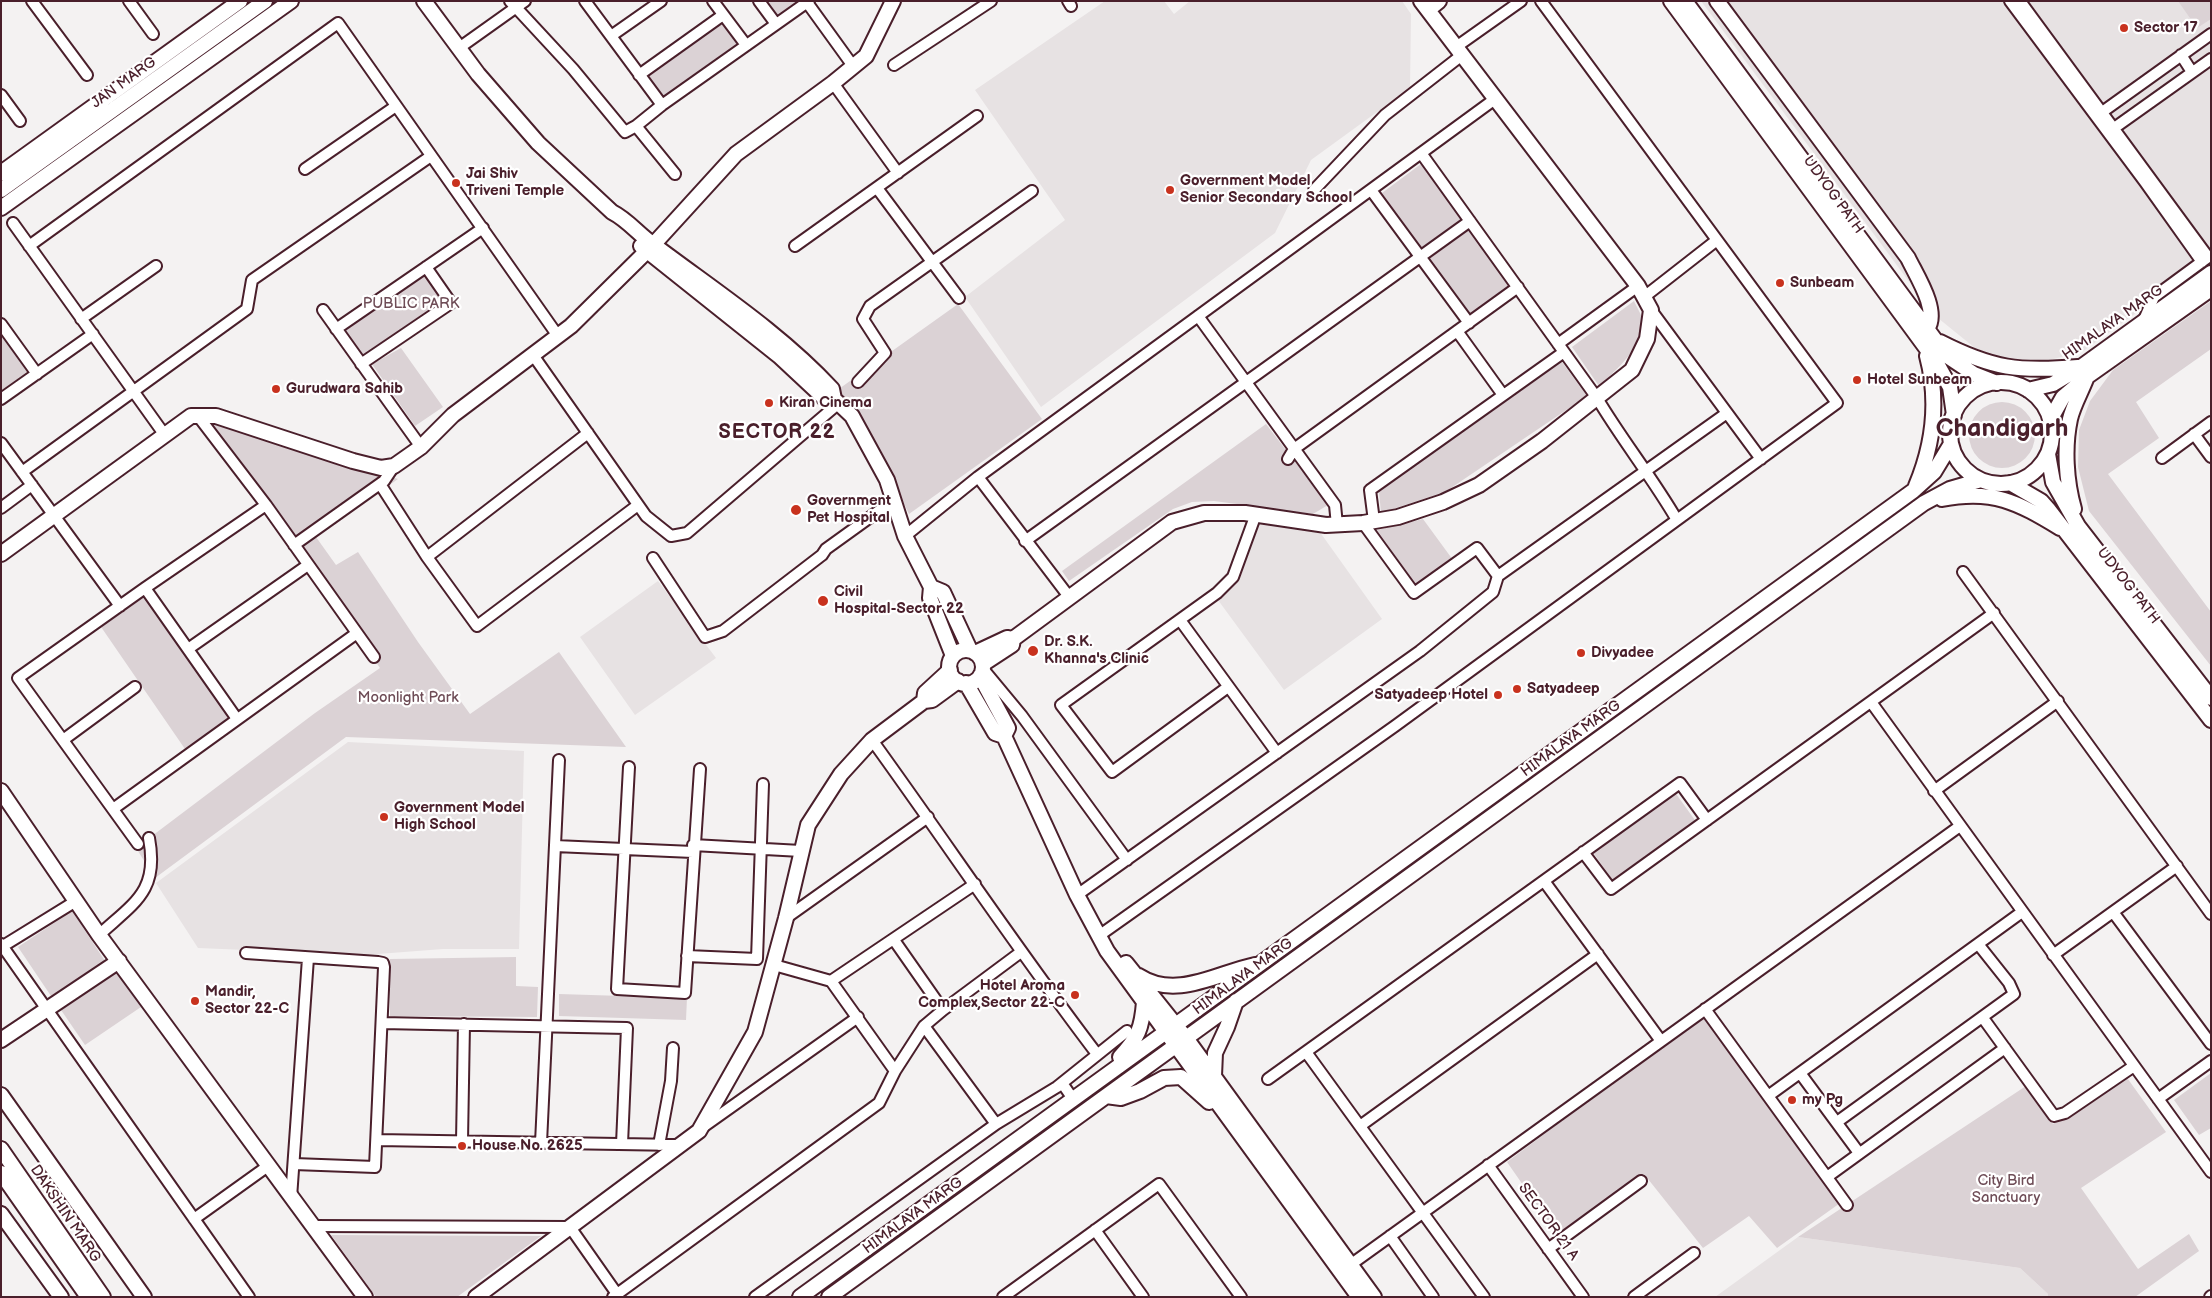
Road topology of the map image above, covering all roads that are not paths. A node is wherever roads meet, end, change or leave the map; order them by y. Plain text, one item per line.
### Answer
1 (32, 1) edge
2 (129, 1) edge
3 (265, 1) edge
4 (291, 1) edge
5 (424, 1) edge
6 (524, 1) edge
7 (585, 1) edge
8 (661, 1) edge
9 (713, 1) edge
10 (759, 1) edge
11 (893, 1) edge
12 (991, 1) edge
13 (1440, 1) edge
14 (1521, 1) edge
15 (1542, 1) edge
16 (1670, 1) edge
17 (1685, 1) edge
18 (1717, 1) edge
19 (2010, 1) edge
20 (2020, 1) edge
21 (807, 2) edge
22 (244, 5) edge
23 (512, 5) edge
24 (1424, 6) edge
25 (723, 15) junction
26 (776, 24) junction
27 (153, 34) dead end
28 (2211, 34) edge
29 (611, 36) junction
30 (746, 45) junction
31 (459, 48) junction
32 (1459, 51) junction
33 (2181, 55) junction
34 (2211, 59) edge
35 (894, 65) dead end
36 (853, 66) junction
37 (2192, 72) junction
38 (87, 75) dead end
39 (639, 75) junction
40 (832, 83) junction
41 (1, 95) edge
42 (1495, 99) junction
43 (662, 105) junction
44 (396, 106) junction
45 (2099, 114) junction
46 (977, 116) dead end
47 (20, 121) dead end
48 (636, 126) junction
49 (2111, 131) junction
50 (1421, 153) junction
51 (431, 156) junction
52 (305, 169) dead end
53 (1, 173) edge
54 (898, 173) junction
55 (675, 174) dead end
56 (877, 188) junction
57 (1, 190) edge
58 (1314, 190) dead end
59 (1371, 190) junction
60 (1032, 191) dead end
61 (1, 208) edge
62 (1470, 221) junction
63 (13, 224) dead end
64 (483, 228) junction
65 (1717, 240) junction
66 (29, 246) junction
67 (795, 246) dead end
68 (650, 248) junction
69 (1420, 257) junction
70 (2207, 258) edge
71 (932, 262) junction
72 (156, 266) dead end
73 (426, 267) junction
74 (2211, 273) edge
75 (1518, 287) junction
76 (2211, 289) edge
77 (1641, 292) junction
78 (959, 298) dead end
79 (323, 310) dead end
80 (1651, 310) junction
81 (1198, 316) junction
82 (81, 318) junction
83 (2143, 322) junction
84 (1468, 323) junction
85 (1, 324) edge
86 (336, 329) junction
87 (1457, 331) junction
88 (93, 334) junction
89 (558, 336) junction
90 (1929, 338) junction
91 (1561, 348) junction
92 (533, 355) junction
93 (361, 364) junction
94 (2084, 371) junction
95 (37, 374) junction
96 (858, 382) dead end
97 (1246, 383) junction
98 (1997, 383) junction
99 (2028, 390) junction
100 (133, 391) junction
101 (1503, 395) junction
102 (1597, 398) junction
103 (1, 400) edge
104 (836, 401) junction
105 (1727, 413) junction
106 (1954, 415) junction
107 (198, 416) junction
108 (2050, 420) junction
109 (2211, 422) edge
110 (588, 433) junction
111 (164, 434) junction
112 (2194, 434) junction
113 (1, 443) edge
114 (1952, 444) junction
115 (421, 447) junction
116 (1294, 449) junction
117 (2048, 454) junction
118 (2211, 457) edge
119 (1761, 458) junction
120 (2162, 458) dead end
121 (1288, 459) dead end
122 (394, 466) junction
123 (1647, 470) junction
124 (22, 472) junction
125 (978, 477) junction
126 (1981, 480) junction
127 (2010, 483) junction
128 (380, 484) junction
129 (32, 485) junction
130 (1913, 491) junction
131 (894, 500) junction
132 (1924, 503) junction
133 (266, 505) junction
134 (638, 505) junction
135 (1, 508) edge
136 (1256, 514) junction
137 (54, 516) junction
138 (1677, 520) junction
139 (1368, 522) junction
140 (1337, 525) junction
141 (2073, 530) junction
142 (905, 536) junction
143 (1025, 540) junction
144 (294, 545) junction
145 (1, 554) edge
146 (427, 557) junction
147 (654, 558) dead end
148 (308, 565) junction
149 (1963, 572) dead end
150 (1498, 576) junction
151 (931, 587) junction
152 (145, 588) junction
153 (1070, 598) junction
154 (120, 606) junction
155 (1994, 613) junction
156 (1180, 620) junction
157 (357, 633) junction
158 (188, 649) junction
159 (953, 656) junction
160 (374, 658) dead end
161 (978, 662) junction
162 (958, 678) junction
163 (136, 687) dead end
164 (1228, 687) junction
165 (2211, 698) edge
166 (2058, 701) junction
167 (1870, 702) junction
168 (238, 719) junction
169 (2211, 720) edge
170 (1004, 736) junction
171 (63, 740) junction
172 (872, 740) junction
173 (1277, 753) junction
174 (559, 760) dead end
175 (629, 767) dead end
176 (700, 769) dead end
177 (762, 784) dead end
178 (1, 791) edge
179 (1934, 791) junction
180 (113, 809) junction
181 (928, 817) junction
182 (1707, 820) junction
183 (1960, 826) junction
184 (149, 838) dead end
185 (138, 844) dead end
186 (555, 846) junction
187 (625, 849) junction
188 (693, 849) junction
189 (760, 849) junction
190 (802, 851) junction
191 (1584, 852) junction
192 (1127, 860) junction
193 (2177, 866) junction
194 (1544, 881) junction
195 (975, 884) junction
196 (1077, 895) junction
197 (76, 901) junction
198 (2022, 912) junction
199 (2113, 912) junction
200 (2211, 914) edge
201 (786, 918) junction
202 (99, 934) junction
203 (1100, 935) junction
204 (894, 940) junction
205 (1978, 944) junction
206 (2, 945) edge
207 (1021, 952) junction
208 (246, 953) dead end
209 (1598, 954) junction
210 (2053, 955) junction
211 (687, 956) junction
212 (308, 958) junction
213 (119, 961) junction
214 (1262, 963) junction
215 (774, 965) junction
216 (1132, 971) junction
217 (831, 982) junction
218 (1236, 1001) junction
219 (1144, 1002) junction
220 (47, 1009) junction
221 (1705, 1009) junction
222 (943, 1010) junction
223 (858, 1017) junction
224 (1983, 1018) junction
225 (382, 1023) junction
226 (464, 1024) junction
227 (546, 1026) junction
228 (924, 1026) junction
229 (1170, 1028) junction
230 (1127, 1031) dead end
231 (1, 1040) edge
232 (1661, 1041) junction
233 (1181, 1042) junction
234 (2211, 1044) edge
235 (673, 1048) dead end
236 (2006, 1048) junction
237 (1306, 1052) junction
238 (1098, 1054) junction
239 (2211, 1061) edge
240 (2134, 1066) junction
241 (895, 1071) junction
242 (1800, 1073) junction
243 (1106, 1075) junction
244 (1214, 1076) junction
245 (1268, 1079) dead end
246 (1062, 1083) junction
247 (1, 1095) edge
248 (1106, 1096) junction
249 (1768, 1096) junction
250 (1073, 1099) junction
251 (2158, 1099) junction
252 (1221, 1108) junction
253 (1837, 1122) junction
254 (996, 1124) junction
255 (1360, 1126) junction
256 (699, 1131) junction
257 (377, 1140) junction
258 (462, 1141) junction
259 (541, 1143) junction
260 (622, 1144) junction
261 (660, 1145) junction
262 (678, 1146) junction
263 (1, 1149) edge
264 (1859, 1153) junction
265 (294, 1164) junction
266 (1488, 1165) junction
267 (268, 1166) junction
268 (2211, 1172) edge
269 (1, 1173) edge
270 (1827, 1177) junction
271 (1641, 1181) dead end
272 (292, 1198) junction
273 (1847, 1205) dead end
274 (1423, 1213) junction
275 (1, 1214) edge
276 (194, 1218) junction
277 (313, 1226) junction
278 (570, 1227) junction
279 (1095, 1230) junction
280 (1390, 1236) junction
281 (1548, 1248) junction
282 (1694, 1253) dead end
283 (1346, 1268) junction
284 (615, 1295) edge
285 (61, 1297) edge
286 (88, 1297) edge
287 (103, 1297) edge
288 (144, 1297) edge
289 (249, 1297) edge
290 (365, 1297) edge
291 (476, 1297) edge
292 (755, 1297) edge
293 (800, 1297) edge
294 (829, 1297) edge
295 (1003, 1297) edge
296 (1143, 1297) edge
297 (1241, 1297) edge
298 (1359, 1297) edge
299 (1374, 1297) edge
300 (1433, 1297) edge
301 (1484, 1297) edge
302 (1583, 1297) edge
303 (1634, 1297) edge

1 - 38 street
2 - 27 street
3 - 22 street, JAN MARG
4 - 61 street
5 - 31 street
6 - 23 street
7 - 29 street
8 - 29 street
9 - 25 street
10 - 26 street
11 - 36 street
12 - 35 street
13 - 24 street
14 - 32 street
15 - 65 street
16 - 90 street, UDYOG PATH
17 - 90 street, UDYOG PATH
18 - 90 street
19 - 45 street
20 - 45 street
21 - 26 street
21 - 36 street
22 - 53 street, JAN MARG
22 - 57 street, JAN MARG
23 - 31 street
23 - 48 street
24 - 32 street
25 - 30 street
25 - 39 street
26 - 30 street
28 - 33 street
29 - 39 street
30 - 43 street
31 - 68 street
32 - 42 street
32 - 58 street
33 - 37 street
33 - 45 street
34 - 37 street
36 - 40 street
37 - 49 street
39 - 43 street
40 - 54 street
40 - 68 street
41 - 47 street
42 - 50 street
42 - 77 street
43 - 48 street
44 - 51 street
44 - 52 street
44 - 66 street
45 - 49 street
46 - 54 street
48 - 55 street
49 - 70 street
50 - 59 street
50 - 62 street
51 - 64 street
51 - 100 street
54 - 56 street
56 - 67 street
56 - 71 street
59 - 69 street
59 - 81 street
60 - 71 street
62 - 69 street
62 - 75 street
63 - 66 street
64 - 73 street
64 - 89 street
65 - 77 street
65 - 119 street
66 - 82 street
68 - 89 street
68 - 104 street
69 - 84 street
69 - 97 street
70 - 83 street
71 - 78 street
71 - 96 street
72 - 82 street
73 - 86 street
73 - 93 street
74 - 83 street, HIMALAYA MARG
75 - 84 street
75 - 91 street
76 - 94 street, HIMALAYA MARG
77 - 80 street
77 - 91 street
79 - 86 street
80 - 102 street
80 - 105 street
81 - 97 street
81 - 125 street
82 - 88 street
83 - 94 street, HIMALAYA MARG
84 - 87 street
85 - 95 street
86 - 93 street
87 - 101 street
87 - 116 street
88 - 95 street
88 - 100 street
89 - 92 street
90 - 94 street
90 - 98 street, UDYOG PATH
90 - 106 street, UDYOG PATH
90 - 130 street
91 - 101 street
91 - 102 street
92 - 110 street
92 - 115 street
93 - 115 street
94 - 99 street, HIMALAYA MARG
94 - 108 street, HIMALAYA MARG
94 - 141 street
95 - 103 street
97 - 116 street
97 - 143 street
98 - 99 street
98 - 106 street
99 - 108 street
100 - 111 street
100 - 124 street
101 - 139 street
102 - 123 street
102 - 139 street
104 - 131 street
104 - 134 street
105 - 119 street
105 - 123 street
106 - 114 street
107 - 111 street
107 - 122 street
107 - 133 street
108 - 117 street
109 - 112 street
110 - 134 street
110 - 146 street
111 - 137 street
112 - 118 street
112 - 120 street
113 - 124 street
114 - 126 street
114 - 130 street, HIMALAYA MARG
115 - 122 street
116 - 121 street
116 - 140 street
117 - 127 street
117 - 141 street, UDYOG PATH
119 - 138 street
122 - 128 street
123 - 138 street
123 - 150 street
124 - 129 street
125 - 142 street
125 - 143 street
126 - 127 street
126 - 132 street, HIMALAYA MARG
127 - 141 street, UDYOG PATH
128 - 144 street
128 - 146 street
129 - 135 street
129 - 137 street
130 - 214 street, HIMALAYA MARG
131 - 142 street
131 - 147 street
132 - 141 street
132 - 218 street, HIMALAYA MARG
133 - 144 street
133 - 152 street
134 - 146 street
136 - 140 street
136 - 153 street
136 - 156 street
137 - 145 street
137 - 154 street
138 - 203 street
139 - 140 street
139 - 150 street
141 - 165 street, UDYOG PATH
141 - 169 street, UDYOG PATH
142 - 151 street
143 - 153 street
144 - 148 street
148 - 157 street
148 - 158 street
149 - 155 street
150 - 173 street
151 - 159 street
151 - 161 street
152 - 154 street
152 - 158 street
153 - 161 street
154 - 171 street
155 - 166 street
155 - 167 street
156 - 164 street
156 - 164 street
157 - 160 street
157 - 168 street
158 - 168 street
159 - 161 street
159 - 162 street
161 - 162 street
161 - 170 street
161 - 192 street
162 - 170 street
162 - 172 street
163 - 171 street
164 - 173 street
166 - 179 street
166 - 193 street
167 - 179 street
167 - 182 street
168 - 180 street
170 - 196 street
171 - 180 street
172 - 181 street
172 - 190 street
173 - 192 street
174 - 186 street
175 - 187 street
176 - 188 street
177 - 189 street
178 - 197 street
179 - 183 street
180 - 185 street
181 - 195 street
181 - 201 street
182 - 191 street
182 - 191 street
183 - 198 street
183 - 221 street
184 - 202 street
186 - 187 street
186 - 227 street
187 - 188 street
187 - 211 street
188 - 189 street
188 - 211 street
189 - 190 street
189 - 211 street
190 - 201 street
191 - 194 street
192 - 196 street
193 - 199 street
193 - 200 street
194 - 209 street
194 - 237 street
195 - 204 street
195 - 207 street
196 - 203 street
197 - 202 street
197 - 206 street
198 - 205 street
198 - 210 street
199 - 210 street
199 - 234 street
201 - 215 street
202 - 213 street
203 - 216 street
203 - 219 street
204 - 217 street
204 - 222 street
205 - 224 street
205 - 242 street
206 - 220 street
207 - 222 street
207 - 238 street
208 - 212 street
209 - 232 street
209 - 255 street
210 - 240 street
212 - 225 street
212 - 265 street
213 - 220 street
213 - 267 street
214 - 216 street
214 - 229 street, HIMALAYA MARG
215 - 217 street
215 - 256 street
216 - 229 street
217 - 223 street
218 - 233 street, HIMALAYA MARG
218 - 244 street
219 - 229 street
219 - 243 street
220 - 231 street
220 - 276 street
221 - 232 street
221 - 249 street
222 - 228 street
223 - 241 street
223 - 256 street
224 - 236 street
224 - 253 street
225 - 226 street
225 - 257 street
226 - 227 street
226 - 258 street
227 - 259 street
227 - 260 street
228 - 241 street
228 - 254 street
229 - 233 street
229 - 243 street, HIMALAYA MARG
230 - 238 street
232 - 266 street
233 - 244 street
233 - 248 street, HIMALAYA MARG
233 - 252 street
235 - 261 street
236 - 240 street
236 - 264 street
237 - 245 street
237 - 255 street
238 - 246 street
239 - 251 street
240 - 251 street
241 - 284 street
242 - 249 street
242 - 253 street
243 - 250 street, HIMALAYA MARG
244 - 283 street
246 - 250 street
246 - 254 street
247 - 288 street
248 - 252 street
248 - 294 street, HIMALAYA MARG
249 - 270 street
250 - 293 street, HIMALAYA MARG
251 - 268 street
252 - 283 street
253 - 264 street
254 - 292 street
255 - 274 street
256 - 262 street
257 - 258 street
257 - 265 street
258 - 259 street
259 - 260 street
260 - 261 street
261 - 262 street
262 - 278 street
263 - 287 street, DAKSHIN MARG
264 - 270 street
265 - 272 street
266 - 274 street
266 - 281 street, SECTOR 21 A
267 - 272 street
267 - 276 street
269 - 286 street, DAKSHIN MARG
270 - 273 street
271 - 281 street
272 - 277 street
274 - 280 street
274 - 301 street
275 - 285 street
276 - 289 street
277 - 278 street
277 - 290 street
278 - 284 street
278 - 291 street
279 - 295 street
279 - 296 street
279 - 297 street
280 - 283 street
280 - 300 street
281 - 302 street, SECTOR 21 A
282 - 303 street
283 - 298 street
283 - 299 street

